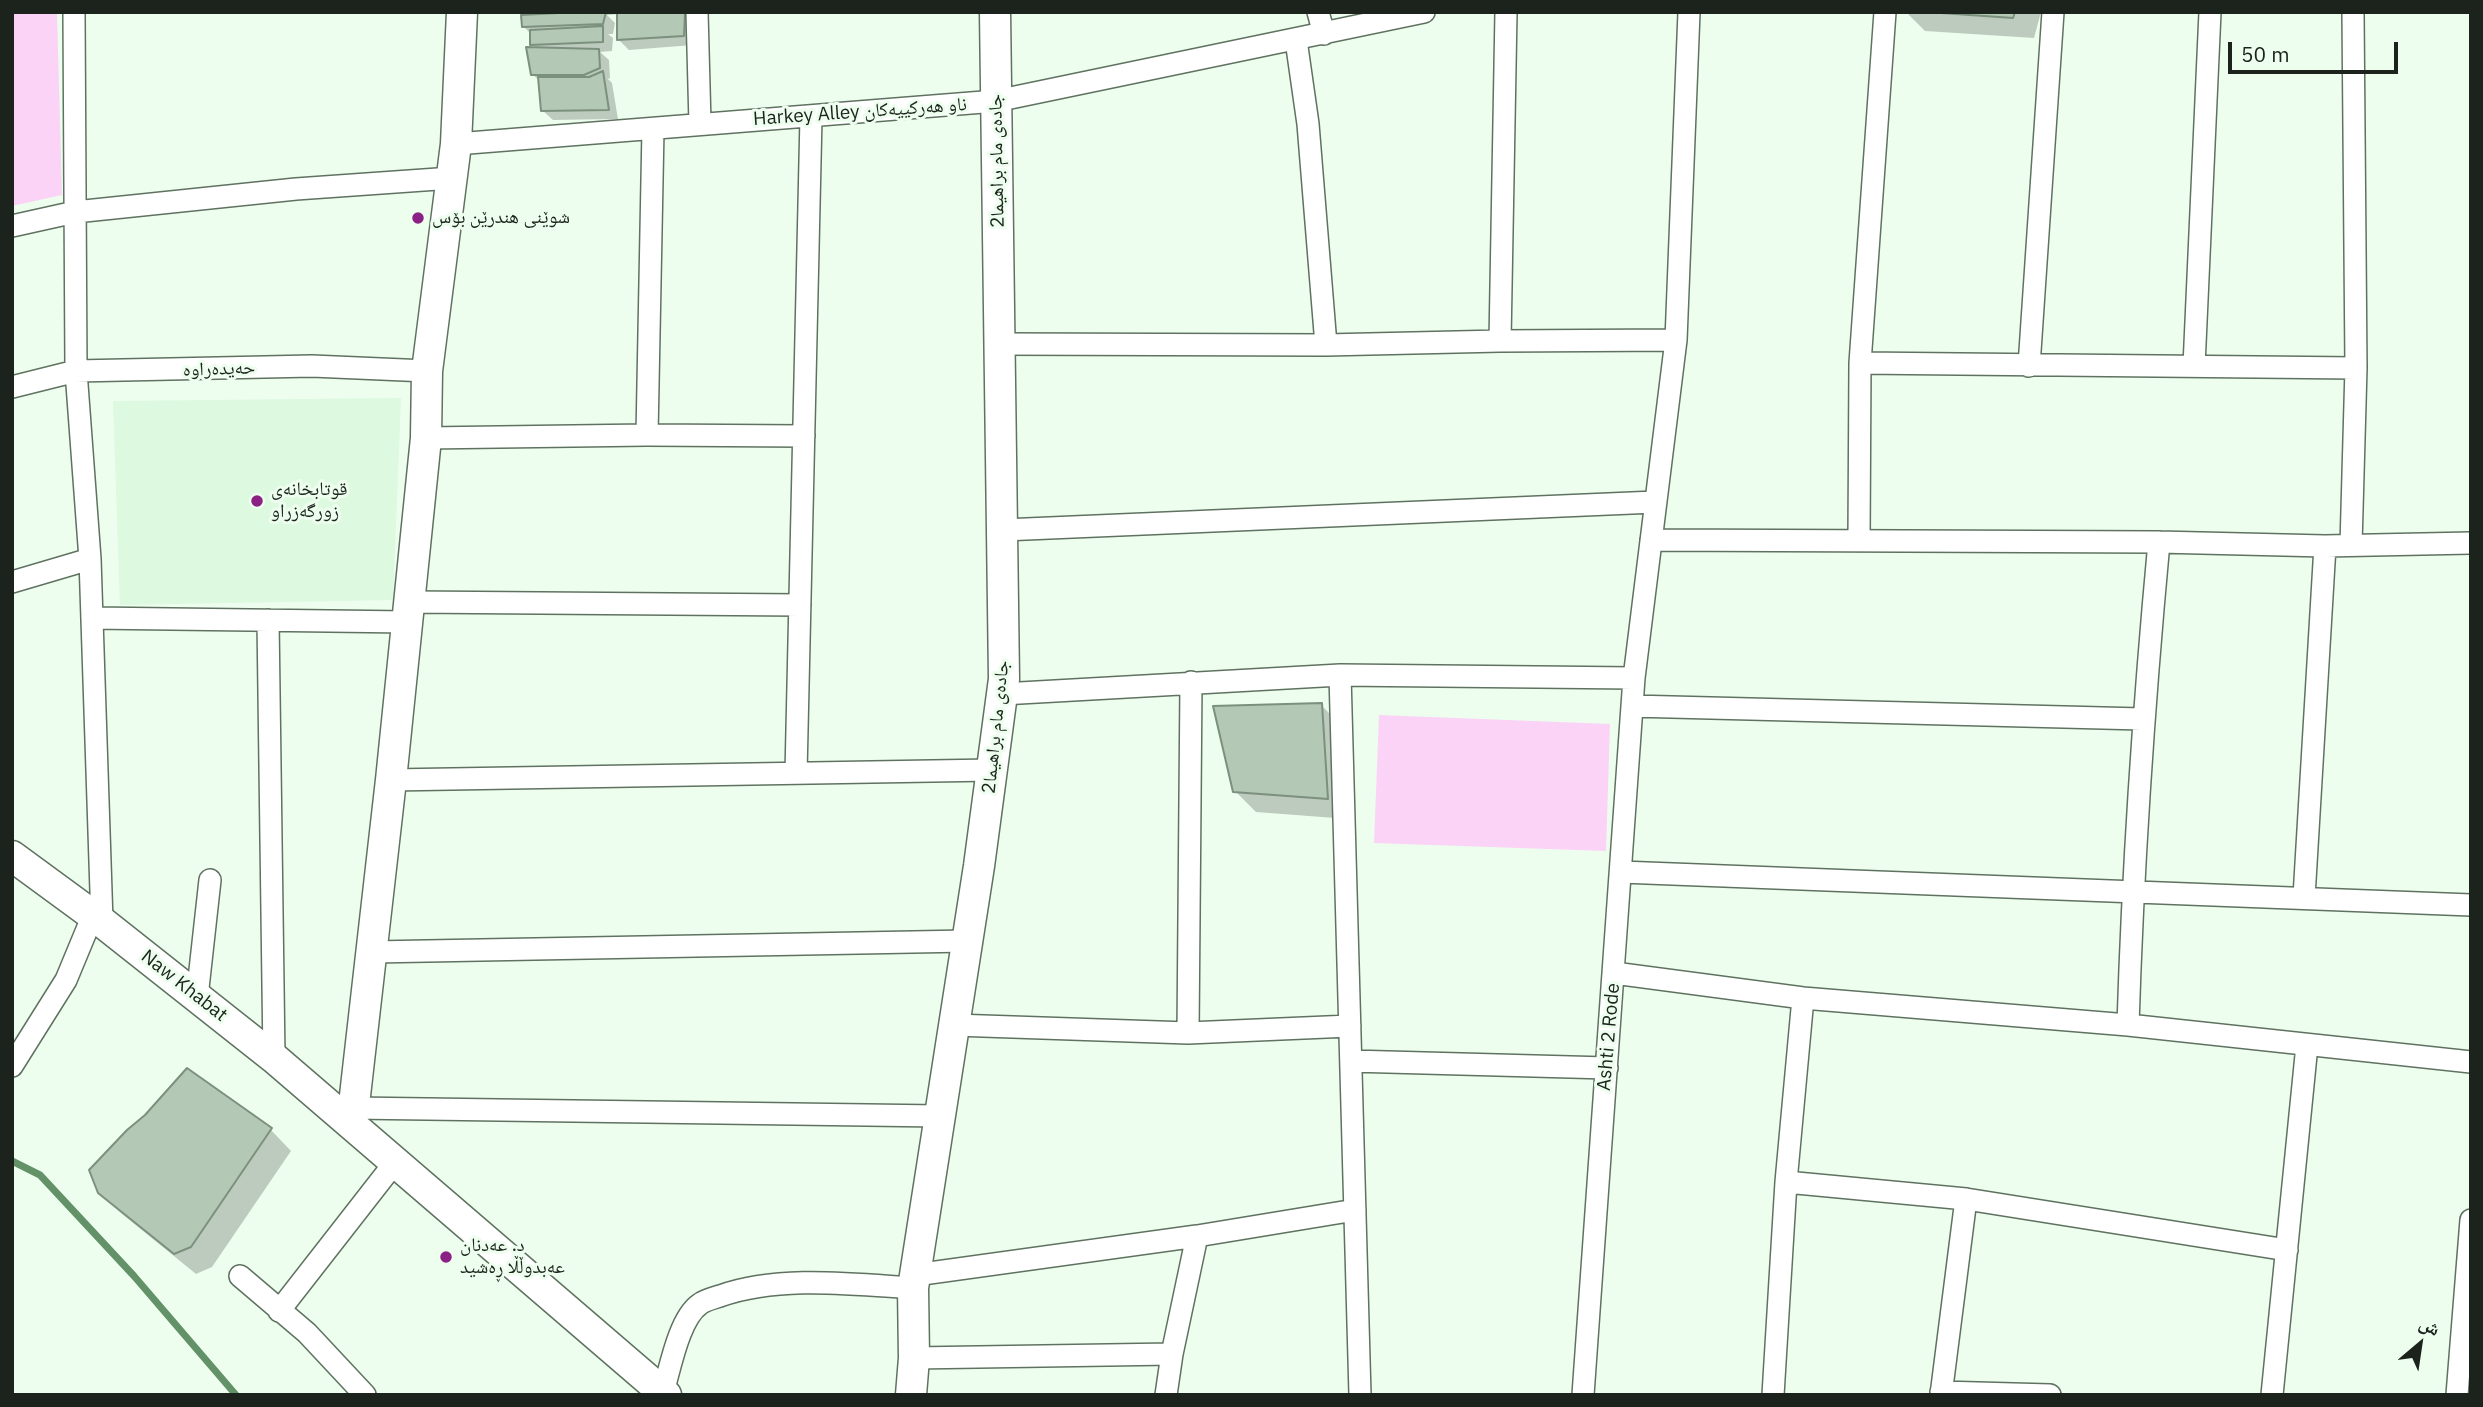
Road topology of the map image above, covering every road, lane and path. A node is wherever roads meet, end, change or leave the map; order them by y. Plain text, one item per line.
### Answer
1 (74, 12) edge
2 (462, 12) edge
3 (697, 12) edge
4 (995, 12) edge
5 (1318, 12) edge
6 (1424, 12) edge
7 (1506, 12) edge
8 (1689, 12) edge
9 (1885, 12) edge
10 (2053, 12) edge
11 (2210, 12) edge
12 (2353, 12) edge
13 (1324, 34) junction
14 (1296, 40) junction
15 (996, 101) junction
16 (811, 117) junction
17 (700, 124) junction
18 (653, 129) junction
19 (456, 144) junction
20 (452, 178) junction
21 (75, 212) junction
22 (12, 226) edge
23 (1676, 340) junction
24 (1500, 341) junction
25 (1000, 345) junction
26 (1326, 345) junction
27 (1860, 363) junction
28 (2029, 366) junction
29 (2194, 366) junction
30 (2356, 368) junction
31 (76, 371) junction
32 (427, 371) junction
33 (12, 387) edge
34 (648, 435) junction
35 (804, 436) junction
36 (426, 438) junction
37 (1656, 502) junction
38 (1003, 530) junction
39 (1651, 540) junction
40 (1859, 540) junction
41 (2159, 542) junction
42 (2471, 543) edge
43 (2351, 545) junction
44 (2325, 546) junction
45 (90, 559) junction
46 (12, 582) edge
47 (800, 606) junction
48 (409, 612) junction
49 (92, 618) junction
50 (268, 620) junction
51 (1340, 675) junction
52 (1634, 678) junction
53 (1191, 682) junction
54 (1002, 694) junction
55 (1632, 706) junction
56 (2142, 719) junction
57 (992, 770) junction
58 (796, 773) junction
59 (391, 780) junction
60 (12, 856) edge
61 (1621, 872) junction
62 (210, 880) dead end
63 (2132, 891) junction
64 (2304, 897) junction
65 (2471, 905) edge
66 (97, 918) junction
67 (967, 941) junction
68 (373, 952) junction
69 (1615, 973) junction
70 (197, 997) junction
71 (1803, 998) junction
72 (954, 1025) junction
73 (1350, 1026) junction
74 (2127, 1026) junction
75 (1188, 1032) junction
76 (2307, 1045) junction
77 (274, 1058) junction
78 (1352, 1061) junction
79 (2471, 1062) edge
80 (12, 1066) edge
81 (1607, 1068) junction
82 (352, 1115) junction
83 (940, 1116) junction
84 (396, 1161) junction
85 (1786, 1182) junction
86 (1966, 1199) junction
87 (1355, 1210) junction
88 (2471, 1220) edge
89 (1197, 1236) junction
90 (2287, 1250) junction
91 (240, 1276) dead end
92 (914, 1281) junction
93 (279, 1311) junction
94 (1171, 1354) junction
95 (914, 1358) junction
96 (2465, 1363) edge
97 (665, 1393) edge
98 (1941, 1394) edge
99 (365, 1395) edge
100 (911, 1395) edge
101 (1166, 1395) edge
102 (1360, 1395) edge
103 (1583, 1395) edge
104 (1773, 1395) edge
105 (2050, 1395) edge
106 (2272, 1395) edge
107 (2457, 1395) edge

1 - 21 street
2 - 19 street
3 - 17 street
4 - 15 street, جادەی مام براهیما2
5 - 13 street
6 - 13 street, Harkey Alley ناو هەركييەكان
7 - 24 street
8 - 23 street, Ashti 2 Rode
9 - 27 street
10 - 28 street
11 - 29 street
12 - 30 street
13 - 14 street, Harkey Alley ناو هەركييەكان
14 - 15 street, Harkey Alley ناو هەركييەكان
14 - 26 street
15 - 16 street, Harkey Alley ناو هەركييەكان
15 - 25 street, جادەی مام براهیما2
16 - 17 street, Harkey Alley ناو هەركييەكان
16 - 35 street
17 - 18 street, Harkey Alley ناو هەركييەكان
18 - 19 street, Harkey Alley ناو هەركييەكان
18 - 34 street
19 - 20 street
20 - 21 street
20 - 32 street
21 - 22 street
21 - 31 street
23 - 24 street
23 - 37 street, Ashti 2 Rode
24 - 26 street
25 - 26 street
25 - 38 street, جادەی مام براهیما2
27 - 28 street
27 - 40 street
28 - 29 street
29 - 30 street
30 - 43 street
31 - 32 street, حەیدەراوە
31 - 33 street, حەیدەراوە
31 - 45 street
32 - 36 street
34 - 35 street
34 - 36 street
35 - 47 street
36 - 48 street
37 - 38 street
37 - 39 street, Ashti 2 Rode
38 - 54 street, جادەی مام براهیما2
39 - 40 street
39 - 52 street, Ashti 2 Rode
40 - 41 street
41 - 44 street
41 - 56 street
42 - 43 street
43 - 44 street
44 - 64 street
45 - 46 street
45 - 49 street
47 - 48 street
47 - 58 street
48 - 50 street
48 - 59 street
49 - 50 street
49 - 66 street
50 - 77 street
51 - 52 street
51 - 53 street
51 - 73 street
52 - 55 street, Ashti 2 Rode
53 - 54 street
53 - 75 street
54 - 57 street, جادەی مام براهیما2
55 - 56 street
55 - 61 street, Ashti 2 Rode
56 - 63 street
57 - 58 street
57 - 67 street, جادەی مام براهیما2
58 - 59 street
59 - 68 street
60 - 66 street, Naw Khabat
61 - 63 street
61 - 69 street, Ashti 2 Rode
62 - 70 street
63 - 64 street
63 - 74 street
64 - 65 street
66 - 70 street, Naw Khabat
66 - 80 street
67 - 68 street
67 - 72 street, جادەی مام براهیما2
68 - 82 street
69 - 71 street
69 - 81 street, Ashti 2 Rode
70 - 77 street, Naw Khabat
71 - 74 street
71 - 85 street
72 - 75 street
72 - 83 street, جادەی مام براهیما2
73 - 75 street
73 - 78 street
74 - 76 street
76 - 79 street
76 - 90 street
77 - 82 street, Naw Khabat
78 - 81 street
78 - 87 street
81 - 103 street, Ashti 2 Rode
82 - 83 street
82 - 84 street, Naw Khabat
83 - 92 street, جادەی مام براهیما2
84 - 93 street
84 - 97 street, Naw Khabat
85 - 86 street
85 - 104 street
86 - 90 street
86 - 98 street
87 - 89 street
87 - 102 street
88 - 96 street
89 - 92 street
89 - 94 street
90 - 106 street
91 - 93 street
92 - 95 street, جادەی مام براهیما2
92 - 97 street
93 - 99 street
94 - 95 street
94 - 101 street
95 - 100 street, جادەی مام براهیما2
96 - 107 street
98 - 105 street

